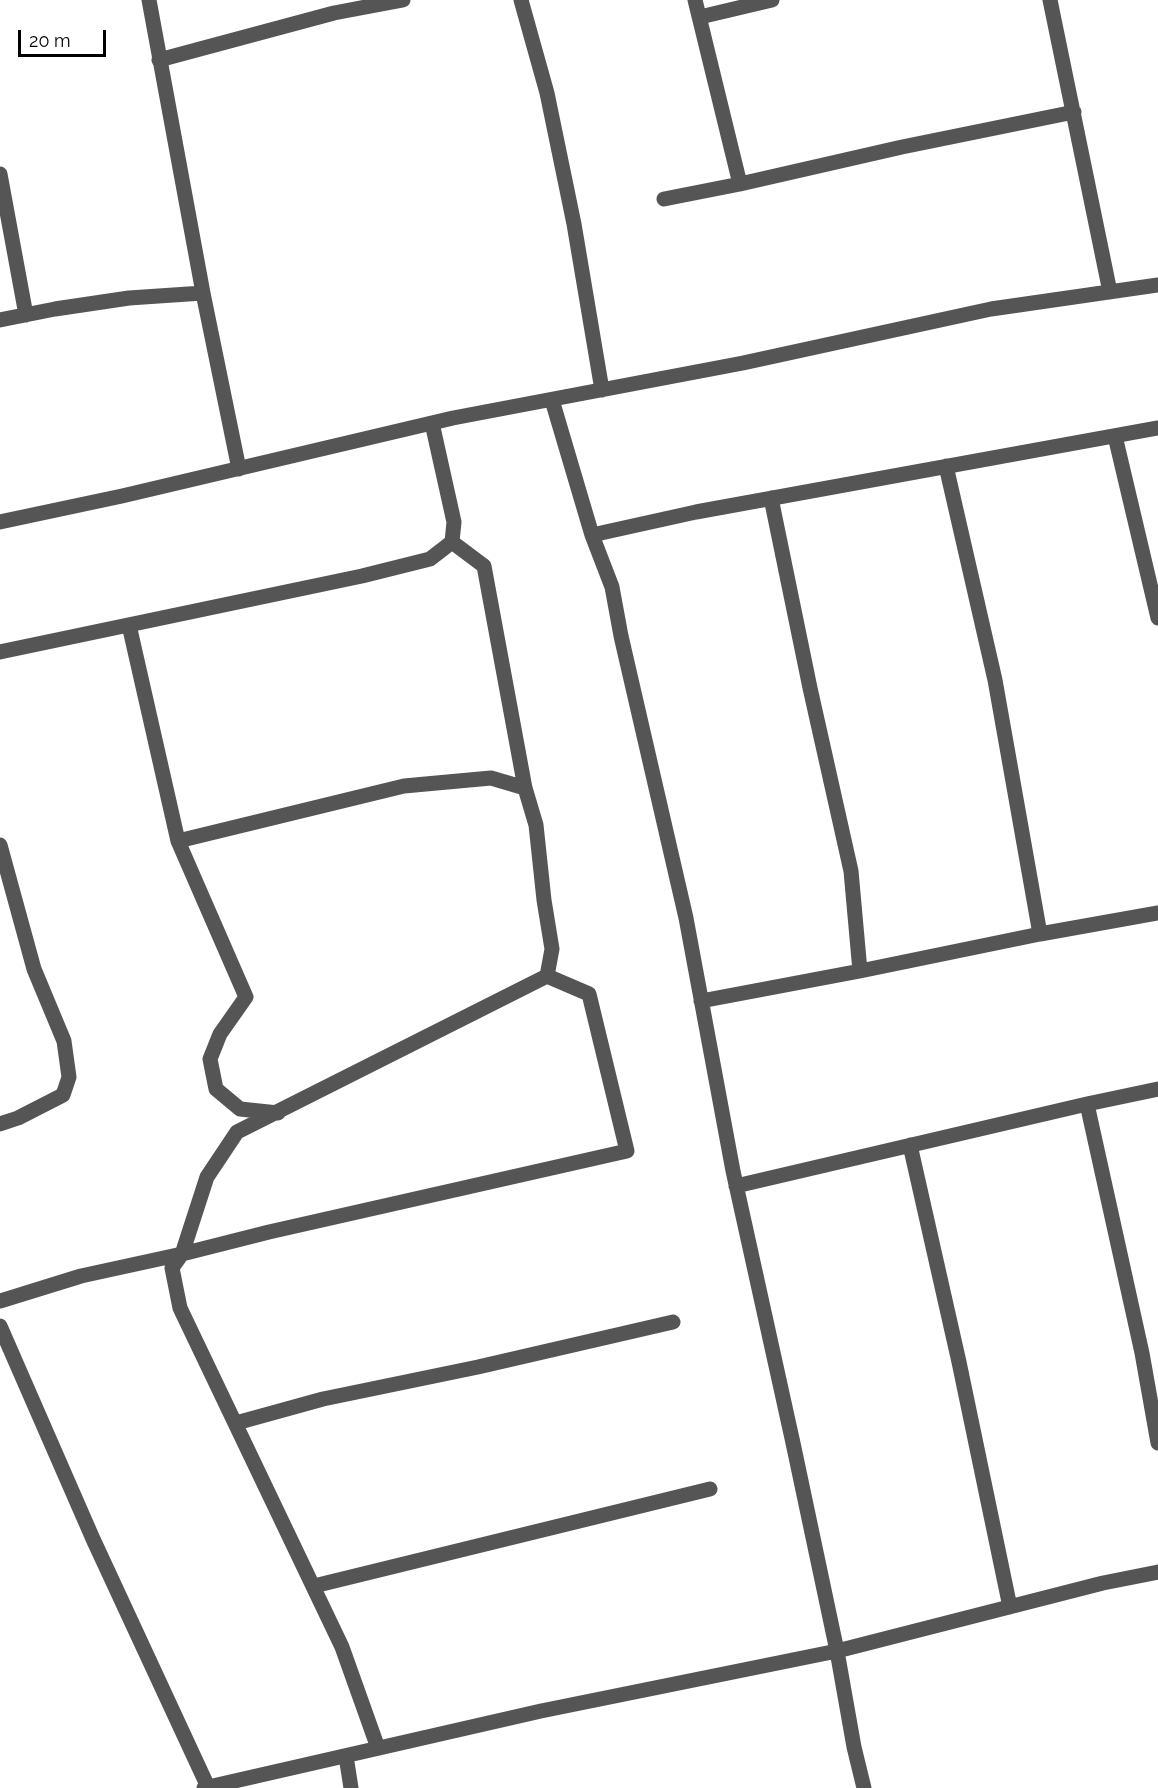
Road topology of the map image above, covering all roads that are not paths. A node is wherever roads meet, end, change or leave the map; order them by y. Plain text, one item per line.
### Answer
1 (149, 0) edge
2 (403, 0) edge
3 (521, 0) edge
4 (695, 0) edge
5 (772, 0) edge
6 (1050, 0) edge
7 (699, 17) junction
8 (159, 60) junction
9 (1074, 112) junction
10 (0, 174) edge
11 (740, 184) junction
12 (664, 199) dead end
13 (1158, 285) edge
14 (1110, 292) junction
15 (202, 293) junction
16 (26, 315) junction
17 (0, 320) edge
18 (602, 390) junction
19 (552, 400) junction
20 (432, 423) junction
21 (1158, 428) edge
22 (1115, 436) junction
23 (946, 466) junction
24 (239, 469) junction
25 (771, 498) junction
26 (0, 522) edge
27 (592, 535) junction
28 (452, 542) junction
29 (1158, 618) edge
30 (129, 625) junction
31 (0, 652) edge
32 (525, 788) junction
33 (178, 841) junction
34 (0, 845) edge
35 (1158, 913) edge
36 (1040, 934) junction
37 (860, 971) junction
38 (547, 976) junction
39 (701, 1001) junction
40 (1158, 1089) edge
41 (1087, 1104) junction
42 (278, 1113) junction
43 (0, 1124) edge
44 (910, 1145) junction
45 (736, 1186) junction
46 (182, 1254) junction
47 (0, 1301) edge
48 (674, 1322) dead end
49 (0, 1326) edge
50 (236, 1423) junction
51 (1158, 1443) edge
52 (710, 1489) dead end
53 (1158, 1572) edge
54 (314, 1586) junction
55 (1010, 1607) junction
56 (837, 1651) junction
57 (378, 1748) junction
58 (346, 1756) junction
59 (206, 1788) edge
60 (351, 1788) edge
61 (864, 1788) edge

1 - 8 street
2 - 8 street
3 - 18 street
4 - 7 street
5 - 7 street
6 - 9 street
7 - 11 street
8 - 15 street
9 - 11 street
9 - 14 street
10 - 16 street
11 - 12 street
13 - 14 street
14 - 18 street
15 - 16 street
15 - 24 street
16 - 17 street
18 - 19 street
19 - 20 street
19 - 27 street
20 - 24 street
20 - 28 street
21 - 22 street
22 - 23 street
22 - 29 street
23 - 25 street
23 - 36 street
24 - 26 street
25 - 27 street
25 - 37 street
27 - 39 street
28 - 30 street
28 - 32 street
30 - 31 street
30 - 33 street
32 - 33 street
32 - 38 street
33 - 42 street
34 - 43 street
35 - 36 street
36 - 37 street
37 - 39 street
38 - 42 street
38 - 46 street
39 - 45 street
40 - 41 street
41 - 44 street
41 - 51 street
42 - 46 street
44 - 45 street
44 - 55 street
45 - 56 street
46 - 47 street
46 - 50 street
48 - 50 street
49 - 59 street
50 - 54 street
52 - 54 street
53 - 55 street
54 - 57 street
55 - 56 street
56 - 57 street
56 - 61 street
57 - 58 street
58 - 59 street
58 - 60 street

